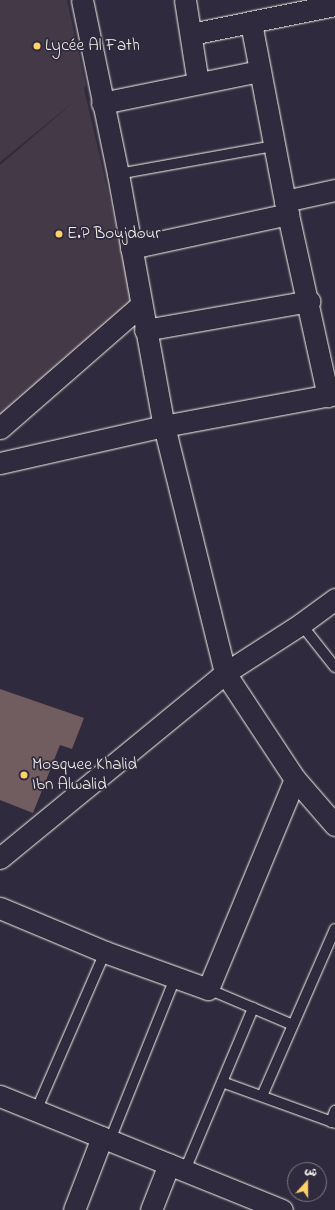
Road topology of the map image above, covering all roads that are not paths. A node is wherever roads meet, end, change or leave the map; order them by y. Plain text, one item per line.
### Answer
1 (82, 0) edge
2 (184, 0) edge
3 (335, 5) edge
4 (251, 23) junction
5 (191, 34) junction
6 (259, 71) junction
7 (198, 83) junction
8 (102, 103) junction
9 (274, 146) junction
10 (118, 174) junction
11 (335, 190) edge
12 (287, 208) junction
13 (131, 248) junction
14 (309, 301) junction
15 (141, 305) junction
16 (145, 330) junction
17 (331, 395) edge
18 (164, 426) junction
19 (0, 428) edge
20 (0, 463) edge
21 (335, 598) edge
22 (301, 624) junction
23 (335, 667) edge
24 (225, 674) junction
25 (296, 779) junction
26 (335, 825) edge
27 (0, 858) edge
28 (0, 908) edge
29 (335, 929) edge
30 (105, 952) junction
31 (175, 978) junction
32 (208, 989) junction
33 (253, 1008) junction
34 (293, 1025) junction
35 (222, 1082) junction
36 (0, 1096) edge
37 (262, 1096) junction
38 (36, 1111) junction
39 (335, 1111) edge
40 (333, 1123) edge
41 (106, 1138) junction
42 (177, 1167) junction
43 (74, 1210) edge
44 (151, 1210) edge
45 (282, 1210) edge

1 - 8 street
2 - 5 street
3 - 4 street
4 - 5 street
4 - 6 street
5 - 7 street
6 - 7 street
6 - 9 street
7 - 8 street
8 - 10 street
9 - 10 lane
9 - 12 street
10 - 13 street
11 - 12 street
12 - 13 street
12 - 14 street
13 - 15 street
14 - 16 street
14 - 17 street
15 - 16 street
15 - 19 street
16 - 18 street
17 - 18 street
18 - 20 street
18 - 24 street
21 - 22 street
22 - 23 lane
22 - 24 street
24 - 25 street
24 - 27 street
25 - 26 street
25 - 32 street
28 - 30 street
29 - 34 lane
30 - 31 street
30 - 38 lane
31 - 32 street
31 - 41 lane
32 - 33 lane
33 - 34 lane
33 - 35 lane
34 - 37 lane
35 - 37 lane
35 - 42 lane
36 - 38 street
37 - 40 lane
38 - 41 street
39 - 40 lane
41 - 42 street
41 - 43 street
42 - 44 street
42 - 45 street

